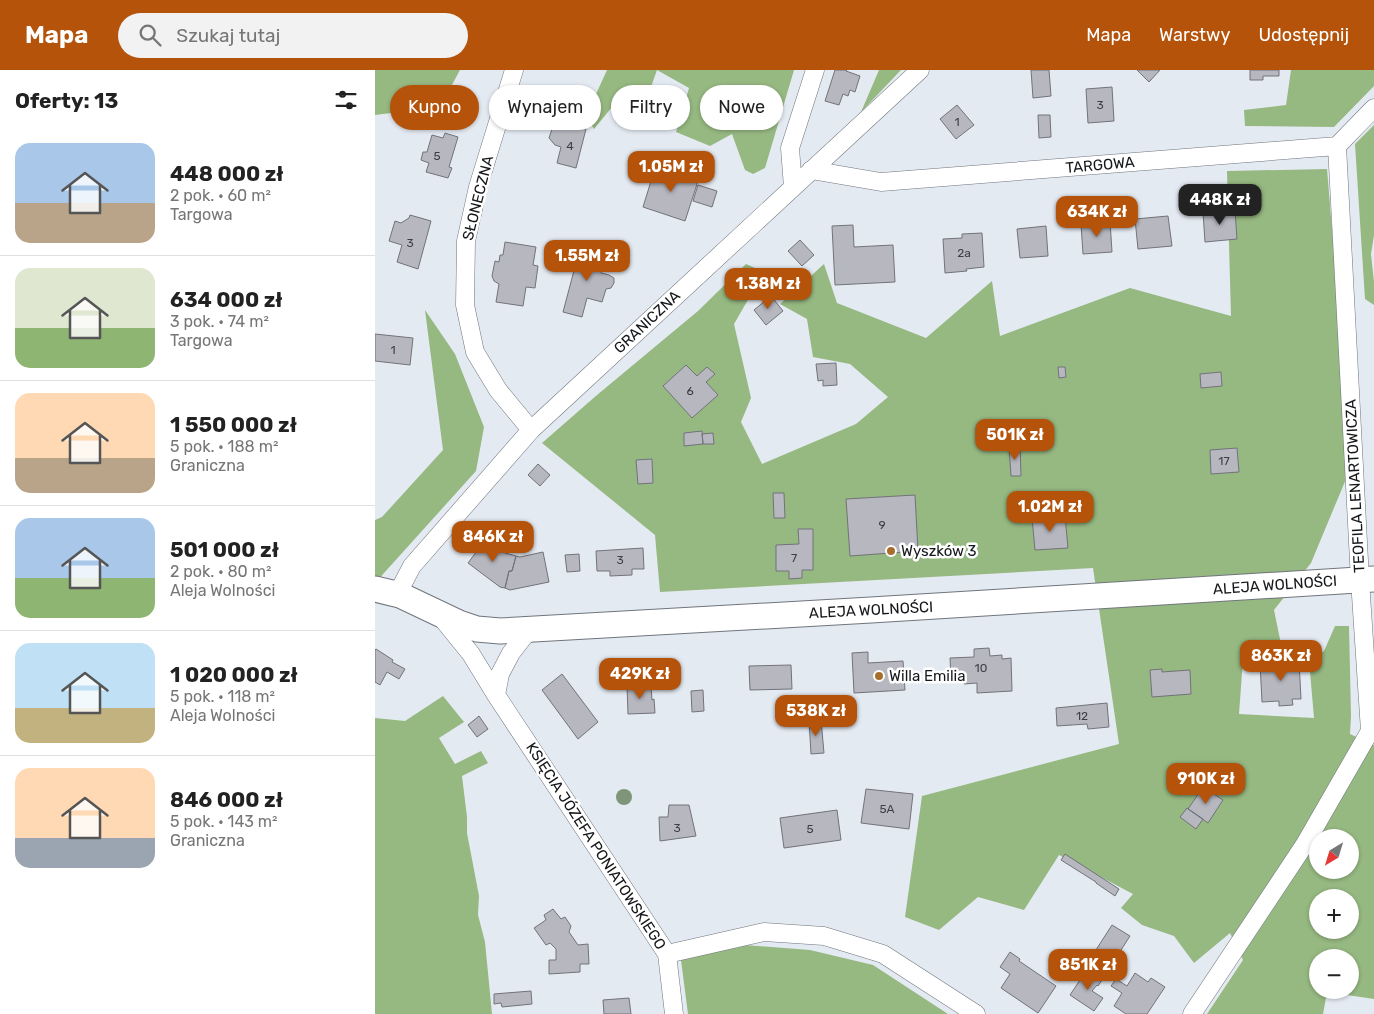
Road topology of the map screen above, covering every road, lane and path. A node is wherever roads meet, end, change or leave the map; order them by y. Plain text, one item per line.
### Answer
1 (514, 70) edge
2 (815, 70) edge
3 (920, 70) edge
4 (1374, 108) edge
5 (1337, 146) junction
6 (811, 170) junction
7 (793, 187) junction
8 (531, 430) junction
9 (1367, 579) edge
10 (375, 589) edge
11 (400, 595) junction
12 (438, 613) junction
13 (529, 630) junction
14 (496, 695) junction
15 (1373, 736) edge
16 (667, 954) junction
17 (674, 1014) edge
18 (976, 1014) edge
19 (1192, 1014) edge

1 - 8 street, SŁONECZNA
2 - 7 street
3 - 6 street, GRANICZNA
4 - 5 street
5 - 6 street, TARGOWA
5 - 9 street, TEOFILA LENARTOWICZA
6 - 7 street, GRANICZNA
7 - 8 street, GRANICZNA
8 - 11 street, GRANICZNA
9 - 13 street, ALEJA WOLNOŚCI
9 - 15 street, TEOFILA LENARTOWICZA
10 - 11 street, ALEJA WOLNOŚCI
11 - 12 street, ALEJA WOLNOŚCI
12 - 13 street, ALEJA WOLNOŚCI
12 - 14 street, KSIĘCIA JÓZEFA PONIATOWSKIEGO
13 - 14 street
14 - 16 street, KSIĘCIA JÓZEFA PONIATOWSKIEGO
15 - 19 street, TEOFILA LENARTOWICZA
16 - 17 street
16 - 18 street, KSIĘCIA JÓZEFA PONIATOWSKIEGO

